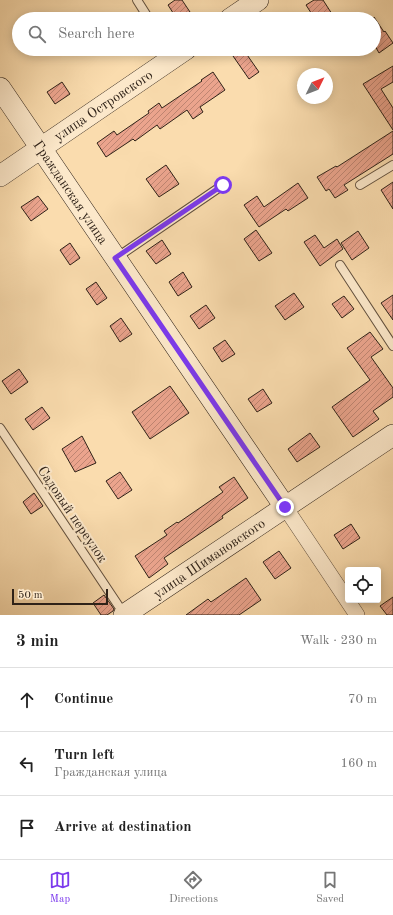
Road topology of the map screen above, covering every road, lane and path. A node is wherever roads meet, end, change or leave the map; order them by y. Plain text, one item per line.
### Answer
1 (137, 0) edge
2 (258, 0) edge
3 (145, 12) edge
4 (240, 12) edge
5 (171, 56) edge
6 (0, 88) edge
7 (41, 148) junction
8 (393, 165) edge
9 (0, 176) edge
10 (223, 185) dead end
11 (360, 185) dead end
12 (115, 258) junction
13 (340, 265) dead end
14 (393, 346) edge
15 (0, 428) edge
16 (393, 435) edge
17 (285, 507) junction
18 (125, 615) edge
19 (357, 615) edge

1 - 3 lane
2 - 4 street
5 - 7 street, улица Островского
6 - 7 street, Гражданская улица
7 - 9 street, улица Островского
7 - 12 street, Гражданская улица
8 - 11 lane
10 - 12 lane
12 - 17 street, Гражданская улица
13 - 14 lane
15 - 18 lane, Садовый переулок
16 - 17 street, улица Шимановского
17 - 18 street, улица Шимановского
17 - 19 street, Гражданская улица

